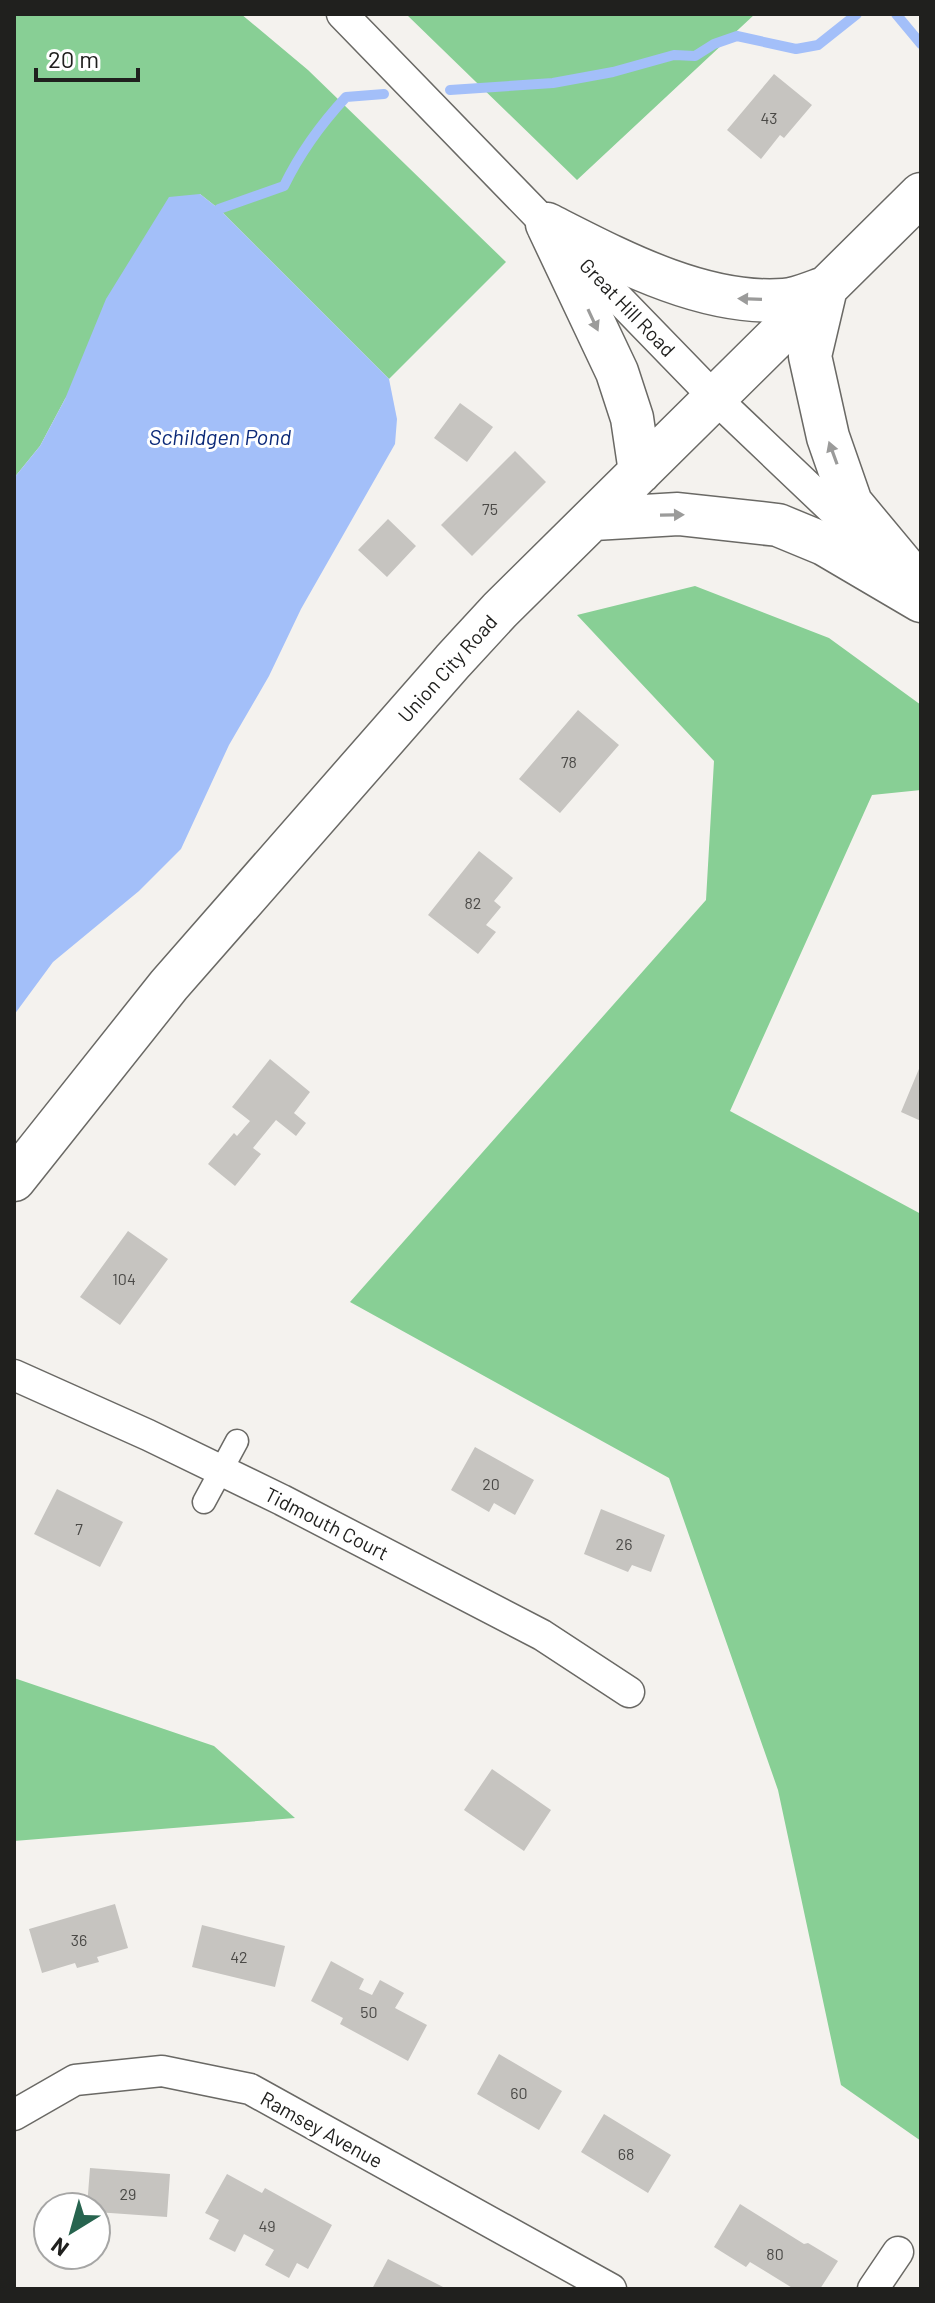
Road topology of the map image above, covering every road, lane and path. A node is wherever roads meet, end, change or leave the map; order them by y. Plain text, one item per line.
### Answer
1 (342, 14) edge
2 (921, 194) edge
3 (547, 224) junction
4 (826, 288) junction
5 (714, 397) junction
6 (640, 472) junction
7 (594, 519) junction
8 (921, 587) edge
9 (921, 593) edge
10 (921, 601) edge
11 (14, 1180) edge
12 (14, 1375) edge
13 (237, 1441) dead end
14 (222, 1470) junction
15 (204, 1502) dead end
16 (629, 1692) dead end
17 (14, 2115) edge
18 (898, 2252) dead end
19 (611, 2289) edge
20 (873, 2289) edge

1 - 3 street, Great Hill Road
2 - 4 main road, Union City Road
4 -> 3 main road
3 - 5 street, Great Hill Road
3 -> 6 main road
4 - 5 main road, Union City Road
8 -> 4 main road
5 - 6 main road, Union City Road
5 - 9 street, Great Hill Road
6 - 7 main road, Union City Road
7 -> 10 main road
7 - 11 main road, Union City Road
12 - 14 street, Tidmouth Court
13 - 14 street
14 - 15 street
14 - 16 street, Tidmouth Court
17 - 19 street, Ramsey Avenue
18 - 20 street

